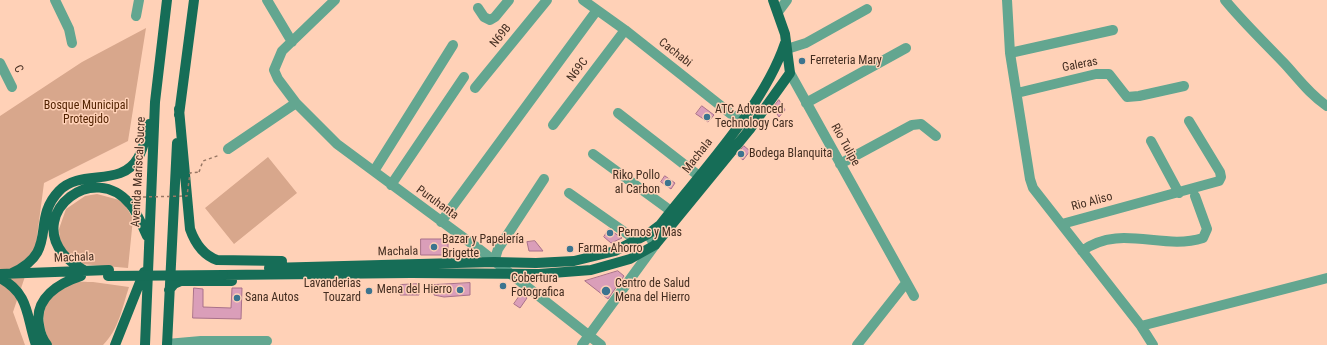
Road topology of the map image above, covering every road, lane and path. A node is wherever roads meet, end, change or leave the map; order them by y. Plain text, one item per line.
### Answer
1 (55, 0) edge
2 (139, 0) edge
3 (166, 0) edge
4 (194, 0) edge
5 (267, 0) edge
6 (335, 0) edge
7 (509, 0) edge
8 (547, 0) edge
9 (773, 0) edge
10 (787, 0) edge
11 (1007, 0) edge
12 (1225, 0) edge
13 (587, 1) edge
14 (478, 8) dead end
15 (867, 9) dead end
16 (597, 10) junction
17 (778, 12) junction
18 (136, 16) dead end
19 (625, 30) junction
20 (1113, 30) dead end
21 (292, 42) junction
22 (72, 43) dead end
23 (453, 45) dead end
24 (786, 45) junction
25 (906, 48) dead end
26 (1010, 53) junction
27 (0, 63) edge
28 (790, 73) junction
29 (464, 77) dead end
30 (1184, 86) dead end
31 (12, 87) dead end
32 (475, 88) dead end
33 (1017, 93) junction
34 (155, 102) junction
35 (296, 103) junction
36 (806, 103) junction
37 (1327, 106) edge
38 (179, 109) junction
39 (618, 113) dead end
40 (742, 121) junction
41 (1189, 121) dead end
42 (552, 125) dead end
43 (750, 129) junction
44 (936, 136) dead end
45 (1151, 141) dead end
46 (228, 149) dead end
47 (593, 154) dead end
48 (217, 157) dead end
49 (840, 164) junction
50 (374, 171) junction
51 (699, 176) junction
52 (544, 179) dead end
53 (391, 186) junction
54 (569, 193) dead end
55 (1179, 193) junction
56 (1195, 196) dead end
57 (143, 197) dead end
58 (671, 211) junction
59 (441, 222) junction
60 (1062, 224) junction
61 (648, 234) junction
62 (148, 240) junction
63 (636, 240) junction
64 (655, 245) junction
65 (1082, 251) junction
66 (147, 262) junction
67 (494, 262) junction
68 (410, 269) junction
69 (222, 272) junction
70 (12, 273) junction
71 (83, 273) junction
72 (355, 274) junction
73 (510, 275) junction
74 (0, 276) edge
75 (1327, 278) edge
76 (906, 283) junction
77 (169, 290) junction
78 (914, 296) dead end
79 (1141, 326) junction
80 (589, 336) junction
81 (267, 341) dead end
82 (167, 344) edge
83 (36, 345) edge
84 (46, 345) edge
85 (116, 345) edge
86 (145, 345) edge
87 (582, 345) edge
88 (601, 345) edge
89 (857, 345) edge
90 (1153, 345) edge

1 - 22 street
2 - 18 street
3 - 34 main road, Avenida Mariscal Sucre
4 - 38 main road
5 - 21 street
6 - 21 street
7 - 14 street
8 - 32 street, N69B
9 - 17 main road, Rio Tulipe
10 - 17 street
11 - 26 street, Rio Aliso
12 - 37 street
13 - 16 street, Cachabi
15 - 24 street
16 - 19 street, Cachabi
16 - 59 street
17 - 24 main road, Rio Tulipe
19 - 40 street, Cachabi
19 - 42 street, N69C
20 - 26 street
21 - 35 street, Puruhanta
23 - 50 street
24 - 28 main road, Rio Tulipe
24 - 40 main road, Machala
25 - 36 street
26 - 33 street, Rio Aliso
27 - 31 street, C
28 - 36 street, Rio Tulipe
28 - 43 main road, Machala
29 - 53 street
30 - 33 street, Galeras
33 - 60 street, Rio Aliso
34 - 62 main road, Avenida Mariscal Sucre
34 - 70 main road
35 - 46 street
35 - 50 street, Puruhanta
36 - 49 street, Rio Tulipe
38 - 68 main road
38 - 77 main road
39 - 51 street
40 - 43 street, Cachabi
40 - 51 main road, Machala
41 - 55 street, Rio Aliso
43 - 64 main road, Machala
44 - 49 street
45 - 55 street
47 - 58 street
48 - 57 path, bridge
49 - 76 street, Rio Tulipe
50 - 53 street, Puruhanta
51 - 58 main road, Machala
52 - 67 street
53 - 59 street, Puruhanta
54 - 63 street
55 - 60 street, Rio Aliso
56 - 65 street
58 - 61 main road, Machala
59 - 67 street, Puruhanta
60 - 65 street
61 - 63 main road, Machala
61 - 64 street
62 - 66 main road, Avenida Mariscal Sucre
62 - 71 main road
63 - 67 main road, Machala
64 - 73 main road, Machala
64 - 80 street
65 - 79 street
66 - 85 main road
66 - 86 main road, Avenida Mariscal Sucre
67 - 68 main road, Machala
67 - 73 street, Puruhanta
68 - 69 main road, Machala
68 - 72 main road, Machala
68 - 73 main road, Machala
69 - 71 main road, Machala
69 - 72 main road, Machala
70 - 71 main road, Machala
70 - 74 main road, Machala
71 - 74 main road, Machala
71 - 84 main road
72 - 77 main road
73 - 80 street, Puruhanta
74 - 83 main road
75 - 79 street
76 - 78 street, Rio Tulipe
76 - 89 street
77 - 82 main road
79 - 90 street
80 - 87 street
80 - 88 street, Puruhanta
81 - 82 street

